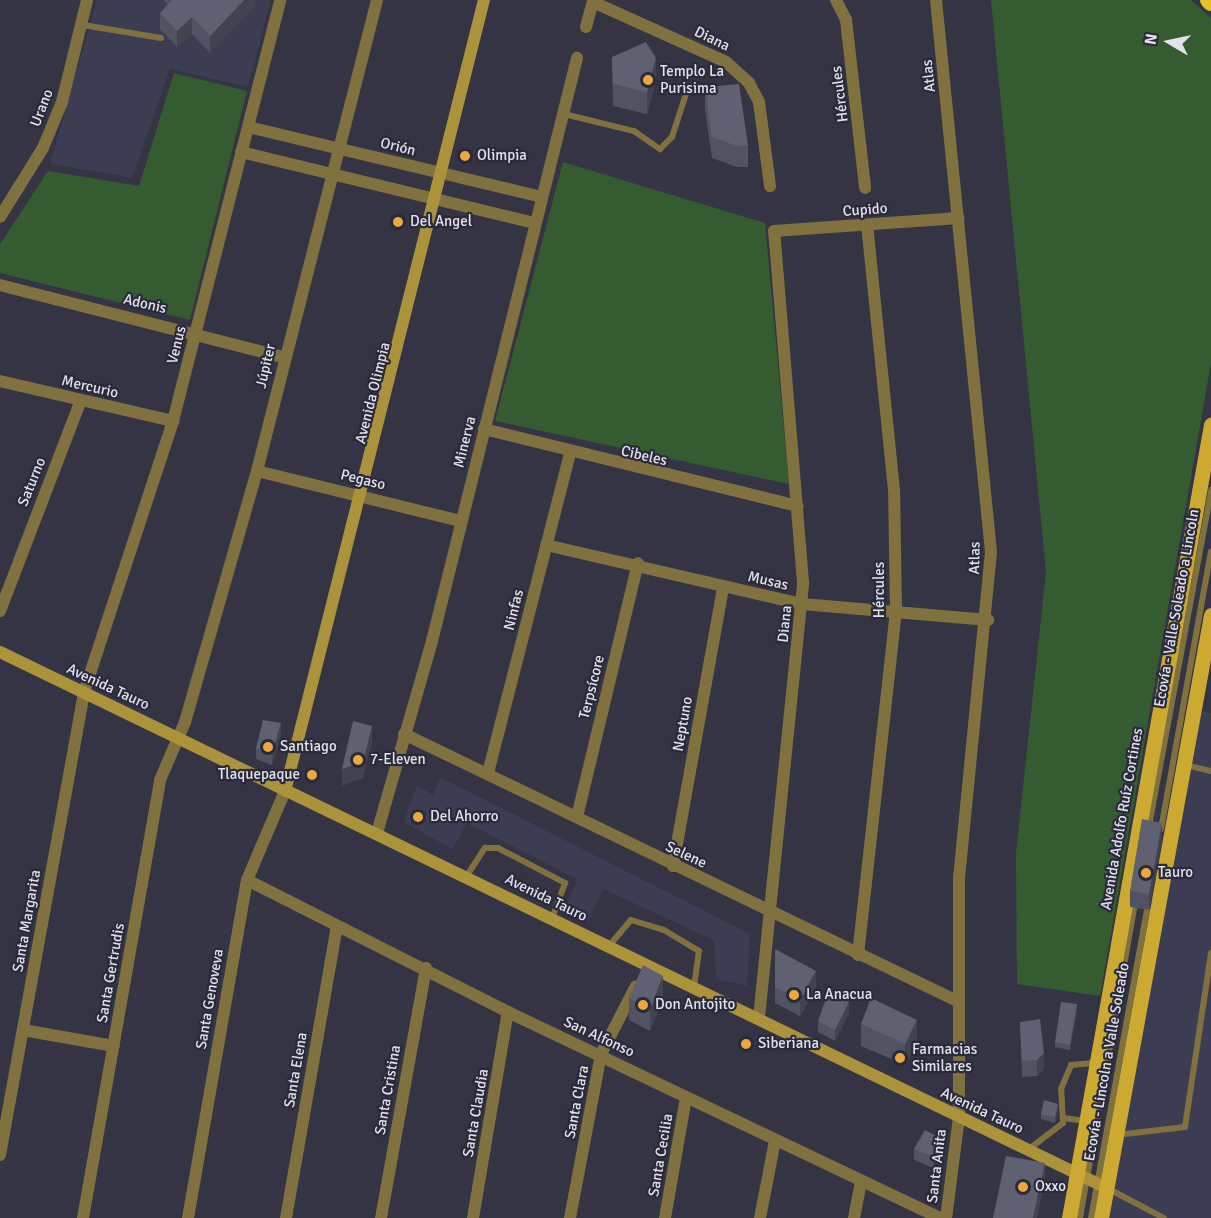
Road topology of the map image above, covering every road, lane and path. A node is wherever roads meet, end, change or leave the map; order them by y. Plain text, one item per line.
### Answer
1 (87, 0) edge
2 (280, 0) edge
3 (377, 0) edge
4 (484, 0) edge
5 (836, 0) edge
6 (936, 0) edge
7 (593, 1) edge
8 (83, 25) junction
9 (586, 27) dead end
10 (161, 38) dead end
11 (577, 58) dead end
12 (686, 94) dead end
13 (563, 113) junction
14 (248, 127) junction
15 (339, 148) junction
16 (241, 152) junction
17 (442, 173) junction
18 (331, 174) junction
19 (770, 186) dead end
20 (866, 188) dead end
21 (542, 197) junction
22 (435, 199) junction
23 (0, 217) edge
24 (958, 218) junction
25 (535, 223) junction
26 (867, 225) junction
27 (774, 231) joint
28 (0, 285) edge
29 (196, 331) junction
30 (282, 357) junction
31 (0, 382) edge
32 (81, 400) junction
33 (173, 421) junction
34 (1211, 425) edge
35 (484, 429) junction
36 (570, 454) junction
37 (258, 471) junction
38 (1211, 490) edge
39 (363, 495) junction
40 (798, 506) junction
41 (461, 521) junction
42 (546, 545) junction
43 (1211, 551) edge
44 (638, 563) junction
45 (723, 586) junction
46 (802, 604) junction
47 (0, 611) edge
48 (897, 612) junction
49 (1211, 615) edge
50 (988, 620) junction
51 (0, 652) edge
52 (84, 692) junction
53 (404, 734) junction
54 (177, 736) junction
55 (1155, 759) junction
56 (1179, 764) junction
57 (1211, 771) edge
58 (488, 773) junction
59 (285, 791) junction
60 (576, 817) junction
61 (377, 833) junction
62 (1147, 836) edge
63 (1159, 838) edge
64 (673, 866) junction
65 (466, 877) junction
66 (247, 880) junction
67 (1134, 908) dead end
68 (770, 910) junction
69 (1147, 910) dead end
70 (552, 918) junction
71 (337, 927) junction
72 (609, 946) junction
73 (1211, 953) edge
74 (858, 955) junction
75 (647, 966) junction
76 (426, 968) junction
77 (694, 988) junction
78 (957, 1001) junction
79 (508, 1012) junction
80 (759, 1018) junction
81 (23, 1030) junction
82 (114, 1046) junction
83 (601, 1053) junction
84 (1097, 1064) junction
85 (686, 1098) junction
86 (958, 1117) junction
87 (1064, 1118) junction
88 (1086, 1121) junction
89 (1116, 1135) junction
90 (775, 1141) junction
91 (1028, 1150) junction
92 (0, 1155) edge
93 (1092, 1181) junction
94 (861, 1182) junction
95 (83, 1218) edge
96 (188, 1218) edge
97 (286, 1218) edge
98 (381, 1218) edge
99 (473, 1218) edge
100 (570, 1218) edge
101 (665, 1218) edge
102 (760, 1218) edge
103 (854, 1218) edge
104 (939, 1218) edge
105 (946, 1218) edge
106 (1069, 1218) edge
107 (1080, 1218) edge
108 (1091, 1218) edge
109 (1101, 1218) edge
110 (1164, 1218) edge

1 - 8 street, Urano
2 - 14 street, Venus
3 - 15 street, Júpiter
4 - 17 street, Avenida Olimpia
5 - 20 street, Hércules
6 - 24 street, Atlas
7 - 9 street
7 - 19 street, Diana
8 - 10 lane
8 - 23 street, Urano
11 - 13 street, Minerva
12 - 13 lane
13 - 21 street, Minerva
14 - 15 street, Orión
14 - 16 street, Venus
15 - 17 street, Orión
15 - 18 street, Júpiter
16 - 18 street
16 - 29 street, Venus
17 - 21 street, Orión
17 - 22 street, Avenida Olimpia
18 - 22 street
18 - 30 street, Júpiter
21 - 25 street, Minerva
22 - 25 street
22 - 39 street, Avenida Olimpia
24 - 26 street, Cupido
24 - 50 street, Atlas
25 - 35 street, Minerva
26 - 27 street, Cupido
26 - 48 street, Hércules
27 - 40 street, Diana
28 - 29 street, Adonis
29 - 30 street, Adonis
29 - 33 street, Venus
30 - 37 street, Júpiter
31 - 32 street, Mercurio
32 - 33 street, Mercurio
32 - 47 street, Saturno
33 - 52 street, Venus
34 - 55 main road, Avenida Adolfo Ruíz Cortines
35 - 36 street, Cibeles
35 - 41 street, Minerva
36 - 40 street, Cibeles
36 - 42 street, Ninfas
37 - 39 street, Pegaso
37 - 54 street, Júpiter
38 - 55 lane, Ecovía - Valle Soleado a Lincoln
39 - 41 street, Pegaso
39 - 59 street, Avenida Olimpia
40 - 46 street, Diana
41 - 53 street, Minerva
42 - 44 street, Musas
42 - 58 street, Ninfas
43 - 56 lane
44 - 45 street, Musas
44 - 60 street, Terpsícore
45 - 46 street, Musas
45 - 64 street, Neptuno
46 - 48 street, Musas
46 - 68 street, Diana
48 - 50 street, Musas
48 - 74 street, Hércules
49 - 56 main road, Avenida Adolfo Ruíz Cortines
50 - 78 street, Atlas
51 - 52 street, Avenida Tauro
52 - 54 street, Avenida Tauro
52 - 81 street, Santa Margarita
53 - 58 street, Selene
53 - 61 street, Minerva
54 - 59 street, Avenida Tauro
54 - 82 street, Santa Gertrudis
55 - 56 lane
55 - 62 lane, Ecovía - Valle Soleado a Lincoln
55 - 84 main road, Avenida Adolfo Ruíz Cortines
56 - 57 lane
56 - 63 lane
56 - 89 main road, Avenida Adolfo Ruíz Cortines
58 - 60 street, Selene
59 - 61 street, Avenida Tauro
59 - 66 street, Santa Genoveva
60 - 64 street, Selene
61 - 65 street, Avenida Tauro
64 - 68 street, Selene
65 - 70 street, Avenida Tauro
65 - 70 lane
66 - 71 street, San Alfonso
66 - 96 street, Santa Genoveva
67 - 93 lane
68 - 74 street, Selene
68 - 80 street, Diana
69 - 93 lane, Ecovía - Lincoln a Valle Soleado
70 - 72 street, Avenida Tauro
71 - 76 street, San Alfonso
71 - 97 street, Santa Elena
72 - 75 street, Avenida Tauro
72 - 77 lane
73 - 89 lane
74 - 78 street, Selene
75 - 77 street, Avenida Tauro
75 - 83 street, Santa Clara
76 - 79 street, San Alfonso
76 - 98 street, Santa Cristina
77 - 80 street, Avenida Tauro
78 - 86 street, Atlas
79 - 83 street, San Alfonso
79 - 99 street, Santa Claudia
80 - 86 street, Avenida Tauro
81 - 82 street
81 - 92 street, Santa Margarita
82 - 95 street, Santa Gertrudis
83 - 85 street, San Alfonso
83 - 100 street, Santa Clara
84 - 87 lane
84 - 88 main road, Avenida Adolfo Ruíz Cortines
85 - 90 street, San Alfonso
85 - 101 street, Santa Cecilia
86 - 91 street, Avenida Tauro
86 - 105 street, Santa Anita
87 - 88 lane
87 - 91 lane
88 - 93 main road, Avenida Adolfo Ruíz Cortines
89 - 93 main road, Avenida Adolfo Ruíz Cortines
90 - 94 street, San Alfonso
90 - 102 street
91 - 93 street, Avenida Tauro
93 - 106 main road, Avenida Adolfo Ruíz Cortines
93 - 107 lane
93 - 108 lane, Ecovía - Lincoln a Valle Soleado
93 - 109 main road, Avenida Adolfo Ruíz Cortines
93 - 110 lane
94 - 103 street
94 - 104 street, San Alfonso

